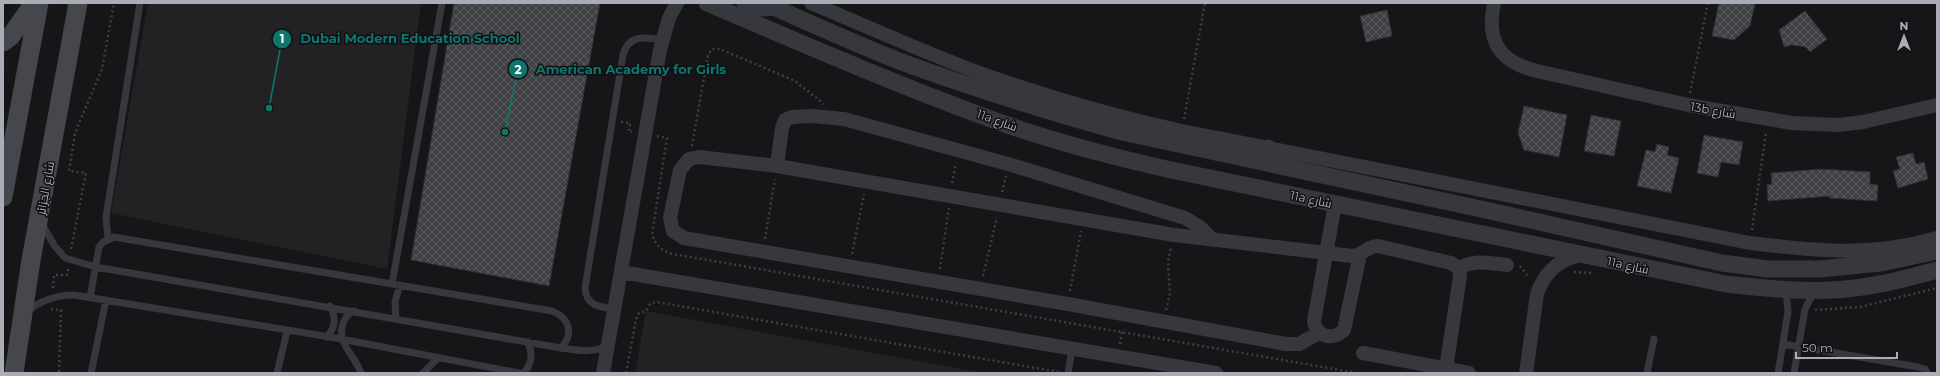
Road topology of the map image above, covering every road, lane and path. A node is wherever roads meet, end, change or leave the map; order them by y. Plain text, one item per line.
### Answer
1 (34, 3) edge
2 (39, 3) edge
3 (67, 3) edge
4 (78, 3) edge
5 (114, 3) edge
6 (140, 3) edge
7 (442, 3) edge
8 (677, 3) edge
9 (707, 3) edge
10 (745, 3) edge
11 (811, 3) edge
12 (1205, 3) edge
13 (1494, 3) edge
14 (1708, 3) edge
15 (770, 5) edge
16 (73, 32) junction
17 (662, 40) junction
18 (3, 42) edge
19 (3, 58) edge
20 (3, 71) edge
21 (1688, 105) junction
22 (1937, 105) edge
23 (836, 118) junction
24 (1768, 120) junction
25 (1182, 131) junction
26 (3, 147) edge
27 (1268, 148) junction
28 (958, 150) junction
29 (694, 158) junction
30 (1008, 164) junction
31 (777, 166) junction
32 (1284, 167) junction
33 (7, 172) junction
34 (1223, 181) junction
35 (866, 182) junction
36 (3, 195) edge
37 (950, 196) junction
38 (1335, 204) junction
39 (999, 205) junction
40 (1481, 209) junction
41 (39, 218) junction
42 (1083, 219) junction
43 (1174, 235) junction
44 (1937, 238) edge
45 (108, 239) junction
46 (1613, 239) junction
47 (1213, 240) junction
48 (1512, 241) junction
49 (1750, 243) junction
50 (1937, 251) edge
51 (763, 252) junction
52 (1326, 254) junction
53 (1360, 254) junction
54 (1580, 255) junction
55 (69, 260) junction
56 (1507, 265) dead end
57 (849, 266) junction
58 (96, 267) junction
59 (1459, 268) junction
60 (1937, 270) edge
61 (621, 272) junction
62 (938, 282) junction
63 (392, 284) junction
64 (400, 286) junction
65 (980, 289) junction
66 (1785, 289) junction
67 (1815, 291) junction
68 (52, 298) junction
69 (90, 298) junction
70 (106, 300) junction
71 (1068, 304) junction
72 (330, 306) junction
73 (614, 308) junction
74 (354, 311) junction
75 (23, 316) junction
76 (396, 319) junction
77 (1163, 322) junction
78 (287, 331) junction
79 (1319, 333) junction
80 (327, 337) junction
81 (1654, 339) dead end
82 (343, 340) junction
83 (528, 342) junction
84 (1783, 344) junction
85 (608, 345) junction
86 (1799, 347) junction
87 (561, 348) junction
88 (1072, 349) junction
89 (1363, 353) dead end
90 (438, 358) junction
91 (1446, 369) junction
92 (14, 373) edge
93 (59, 373) edge
94 (91, 373) edge
95 (277, 373) edge
96 (362, 373) edge
97 (422, 373) edge
98 (519, 373) edge
99 (524, 373) edge
100 (603, 373) edge
101 (626, 373) edge
102 (1067, 373) edge
103 (1216, 373) edge
104 (1469, 373) edge
105 (1526, 373) edge
106 (1647, 373) edge
107 (1778, 373) edge
108 (1794, 373) edge
109 (1927, 373) edge

1 - 18 main road
2 - 33 main road
3 - 16 main road
4 - 16 main road, شارع الجزائر
5 - 55 path
6 - 45 lane
7 - 63 lane
8 - 17 street
9 - 34 street, 11a شارع
10 - 15 street
11 - 25 street
12 - 25 path
13 - 21 street, 13b شارع
14 - 21 path
15 - 32 street, 11a شارع
16 - 41 main road, شارع الجزائر
17 - 61 street
17 - 73 lane
19 - 20 path
21 - 24 street, 13b شارع
22 - 24 street, 13b شارع
23 - 28 street
23 - 29 path
23 - 31 street
24 - 49 path
25 - 27 street
26 - 33 main road
27 - 32 street
27 - 49 street
28 - 30 street
28 - 37 path
29 - 31 street
29 - 51 street
30 - 39 path
30 - 47 street
31 - 35 street
31 - 51 path
32 - 40 street, 11a شارع
33 - 36 main road
34 - 38 street, 11a شارع
34 - 40 street
35 - 37 street
35 - 57 path
37 - 39 street
37 - 62 path
38 - 48 street, 11a شارع
38 - 52 street
39 - 42 street
39 - 65 path
40 - 46 street, 11a شارع
41 - 55 lane
41 - 75 main road, شارع الجزائر
42 - 43 street
42 - 71 path
43 - 47 street
43 - 77 path
44 - 49 street
45 - 58 lane
45 - 63 lane
46 - 48 street
46 - 50 street, 11a شارع
47 - 52 street
48 - 54 street, 11a شارع
51 - 57 street
52 - 53 street
52 - 79 street
53 - 59 street
53 - 79 street
54 - 66 street, 11a شارع
54 - 105 street
55 - 58 lane
55 - 68 path
56 - 59 street
57 - 62 street
58 - 69 lane
58 - 72 lane
59 - 91 street
60 - 67 street, 11a شارع
61 - 73 street
61 - 88 street
62 - 65 street
63 - 64 lane
64 - 76 lane
64 - 87 lane
65 - 71 street
66 - 67 street, 11a شارع
66 - 84 lane
67 - 86 lane
68 - 69 lane
68 - 75 lane
68 - 93 path
69 - 70 lane
70 - 78 lane
70 - 94 lane
71 - 77 street
72 - 74 lane
72 - 80 lane
73 - 85 street
74 - 76 lane
74 - 82 lane
75 - 92 main road, شارع الجزائر
76 - 83 lane
77 - 79 street
78 - 80 lane
78 - 95 lane
80 - 82 lane
81 - 106 lane
82 - 90 lane
82 - 96 lane
83 - 87 lane
83 - 99 lane
84 - 86 lane
84 - 107 lane
85 - 87 lane
85 - 100 street
86 - 108 lane
86 - 109 lane
88 - 102 lane
88 - 103 street
89 - 91 street
90 - 97 lane
90 - 98 lane
91 - 104 street
101 - 102 path

